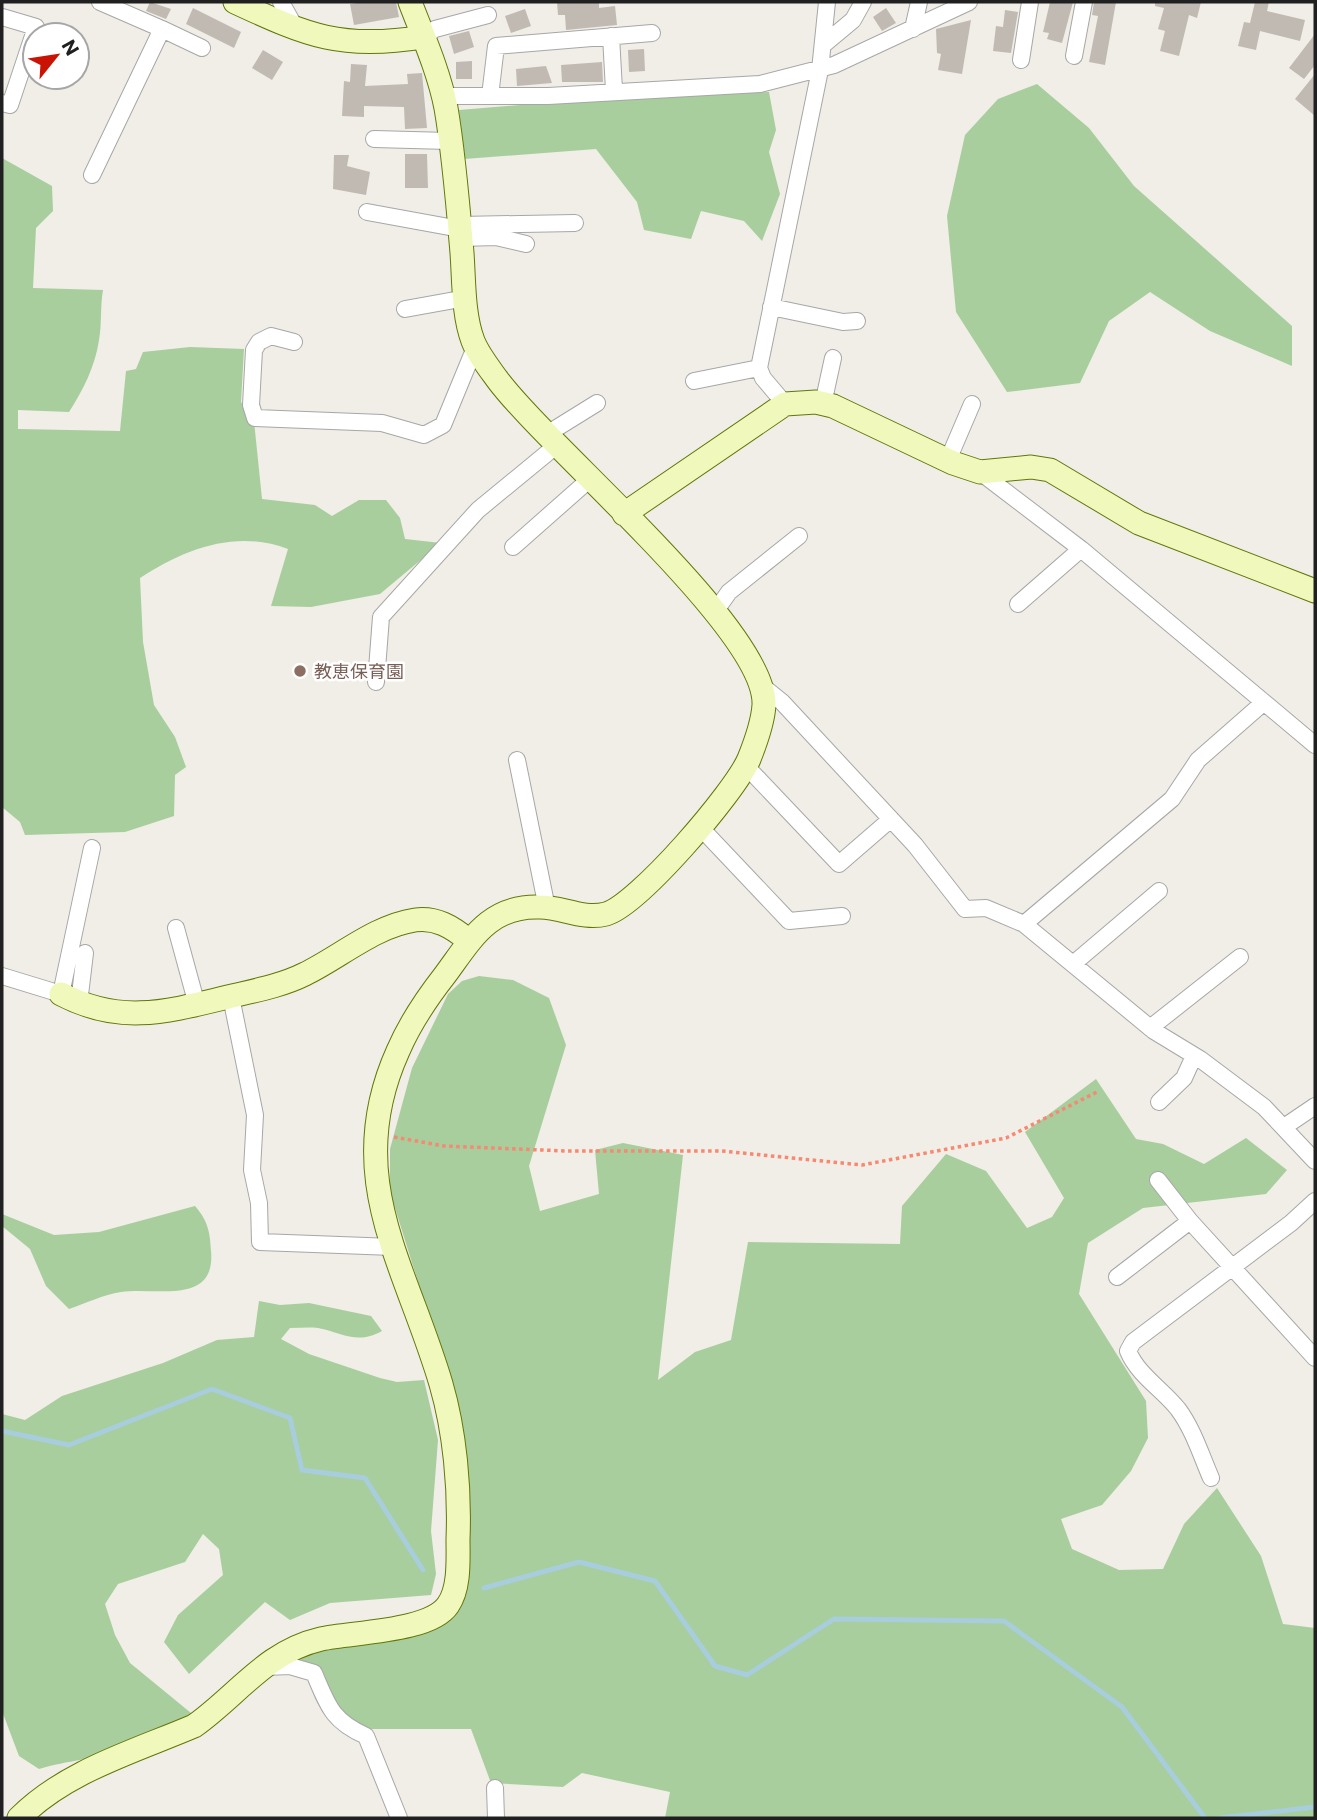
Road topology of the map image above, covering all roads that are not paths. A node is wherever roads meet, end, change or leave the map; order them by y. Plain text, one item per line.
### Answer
1 (100, 2) edge
2 (235, 2) edge
3 (281, 2) edge
4 (410, 2) edge
5 (827, 2) edge
6 (863, 2) edge
7 (919, 2) edge
8 (969, 2) edge
9 (1030, 2) edge
10 (1084, 2) edge
11 (488, 15) dead end
12 (2, 17) edge
13 (162, 29) junction
14 (296, 29) junction
15 (913, 29) junction
16 (652, 33) dead end
17 (611, 36) junction
18 (423, 37) junction
19 (823, 45) junction
20 (202, 48) dead end
21 (1074, 56) dead end
22 (1021, 60) dead end
23 (820, 70) junction
24 (614, 90) junction
25 (443, 96) junction
26 (490, 96) junction
27 (2, 103) edge
28 (374, 139) dead end
29 (449, 141) junction
30 (92, 175) dead end
31 (367, 212) dead end
32 (575, 223) dead end
33 (460, 231) junction
34 (526, 244) dead end
35 (466, 298) junction
36 (771, 307) junction
37 (405, 309) dead end
38 (857, 321) dead end
39 (293, 342) dead end
40 (475, 345) junction
41 (833, 358) dead end
42 (759, 368) junction
43 (694, 381) dead end
44 (597, 403) dead end
45 (785, 404) junction
46 (823, 404) junction
47 (972, 404) dead end
48 (552, 440) junction
49 (948, 460) junction
50 (980, 472) junction
51 (590, 479) junction
52 (624, 514) junction
53 (799, 536) dead end
54 (513, 547) dead end
55 (1081, 549) junction
56 (1315, 591) edge
57 (1018, 604) dead end
58 (714, 613) junction
59 (376, 682) dead end
60 (761, 685) junction
61 (1263, 704) junction
62 (1315, 745) edge
63 (517, 760) dead end
64 (746, 765) junction
65 (891, 819) junction
66 (699, 825) junction
67 (92, 848) dead end
68 (1159, 891) dead end
69 (547, 908) junction
70 (842, 916) dead end
71 (1024, 924) junction
72 (176, 928) dead end
73 (468, 940) junction
74 (85, 953) dead end
75 (1240, 957) dead end
76 (1073, 964) junction
77 (2, 976) edge
78 (231, 997) junction
79 (70, 998) junction
80 (197, 1005) junction
81 (1150, 1028) junction
82 (1194, 1056) junction
83 (1159, 1102) dead end
84 (1315, 1106) edge
85 (1284, 1127) junction
86 (1315, 1161) edge
87 (1158, 1180) dead end
88 (1315, 1201) edge
89 (1190, 1221) junction
90 (393, 1247) junction
91 (1231, 1266) junction
92 (1117, 1277) dead end
93 (1315, 1358) edge
94 (1211, 1478) dead end
95 (260, 1668) junction
96 (495, 1788) dead end
97 (19, 1818) edge
98 (399, 1818) edge
99 (496, 1818) edge

1 - 13 street
2 - 14 street
3 - 14 street
4 - 18 street
5 - 19 street
6 - 19 street
7 - 15 street
8 - 15 street
9 - 22 street
10 - 21 street
11 - 18 street
12 - 27 street
13 - 20 street
13 - 30 street
14 - 18 street
15 - 23 street
16 - 17 street
17 - 24 street
17 - 26 street
18 - 25 street
19 - 23 street
23 - 24 street
23 - 36 street
24 - 26 street
25 - 26 street
25 - 29 street
28 - 29 street
29 - 33 street
31 - 33 street
32 - 33 street
33 - 34 street
33 - 35 street
35 - 37 street
35 - 40 street
36 - 38 street
36 - 42 street
39 - 40 street
40 - 48 street
41 - 46 street
42 - 43 street
42 - 45 street
44 - 48 street
45 - 46 street
45 - 52 street
46 - 49 street
47 - 49 street
48 - 51 street
48 - 59 street
49 - 50 street
50 - 55 street
50 - 56 street
51 - 52 street
51 - 54 street
52 - 58 street
53 - 58 street
55 - 57 street
55 - 61 street
58 - 60 street
60 - 64 street
60 - 65 street
61 - 62 street
61 - 71 street
63 - 69 street
64 - 65 street
64 - 66 street
65 - 71 street
66 - 69 street
66 - 70 street
67 - 79 street
68 - 76 street
69 - 73 street
71 - 76 street
72 - 80 street
73 - 78 street
73 - 90 street
74 - 79 street
75 - 81 street
76 - 81 street
77 - 79 street
78 - 80 street
78 - 90 street
79 - 80 street
81 - 82 street
82 - 83 street
82 - 85 street
84 - 85 street
85 - 86 street
87 - 89 street
88 - 91 street
89 - 91 street
89 - 92 street
90 - 95 street
91 - 93 street
91 - 94 street
95 - 97 street
95 - 98 street
96 - 99 street

